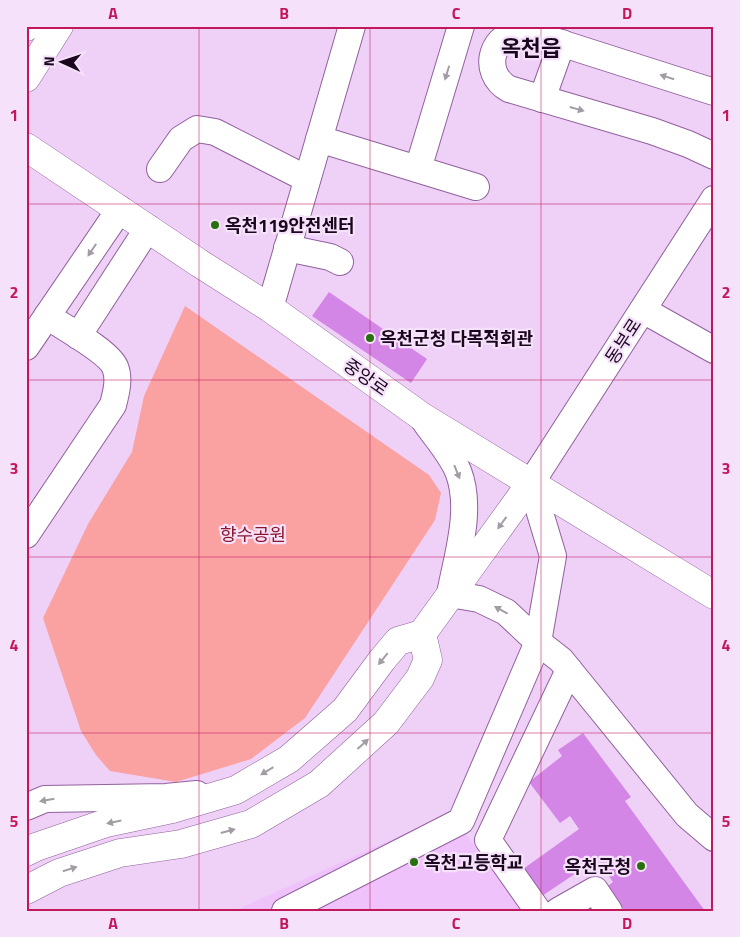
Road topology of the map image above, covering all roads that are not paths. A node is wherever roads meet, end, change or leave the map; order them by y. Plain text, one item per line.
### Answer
1 (59, 26) edge
2 (352, 26) edge
3 (461, 26) edge
4 (562, 43) junction
5 (26, 78) edge
6 (714, 92) edge
7 (542, 99) junction
8 (319, 139) junction
9 (26, 147) edge
10 (714, 156) edge
11 (160, 169) dead end
12 (418, 169) junction
13 (308, 179) junction
14 (476, 187) dead end
15 (714, 199) edge
16 (120, 210) junction
17 (148, 228) junction
18 (287, 248) junction
19 (340, 262) dead end
20 (270, 308) junction
21 (642, 310) junction
22 (47, 316) junction
23 (78, 336) junction
24 (26, 347) edge
25 (714, 350) edge
26 (421, 416) junction
27 (530, 483) junction
28 (26, 535) edge
29 (450, 594) junction
30 (714, 595) edge
31 (422, 634) junction
32 (538, 642) junction
33 (570, 670) junction
34 (236, 790) junction
35 (26, 807) edge
36 (714, 838) edge
37 (26, 852) edge
38 (26, 890) edge
39 (285, 911) edge
40 (538, 911) edge
41 (558, 911) edge
42 (609, 911) edge

1 - 5 main road
2 - 8 street
3 -> 12 street
6 -> 4 street
4 - 7 street
4 - 7 street
7 -> 10 street
8 - 12 street
8 - 13 street
9 - 16 main road, 중앙로
11 - 13 street
12 - 14 street
13 - 18 street
15 - 21 street, 동부로
16 - 17 main road, 중앙로
16 -> 22 street
17 - 20 main road, 중앙로
17 - 23 street
18 - 19 street
18 - 20 street
20 - 26 main road, 중앙로
21 - 25 street
21 - 27 street, 동부로
22 - 23 street
22 - 24 street
23 - 28 street
26 - 27 main road, 중앙로
26 -> 29 street
27 -> 29 main road
27 - 30 main road, 중앙로
27 - 32 street
29 - 31 main road
32 -> 29 street
31 -> 34 main road
38 -> 31 main road
32 - 33 street
32 - 39 street
33 - 36 street
33 - 40 street
34 -> 35 street
34 -> 37 main road
41 - 42 street

